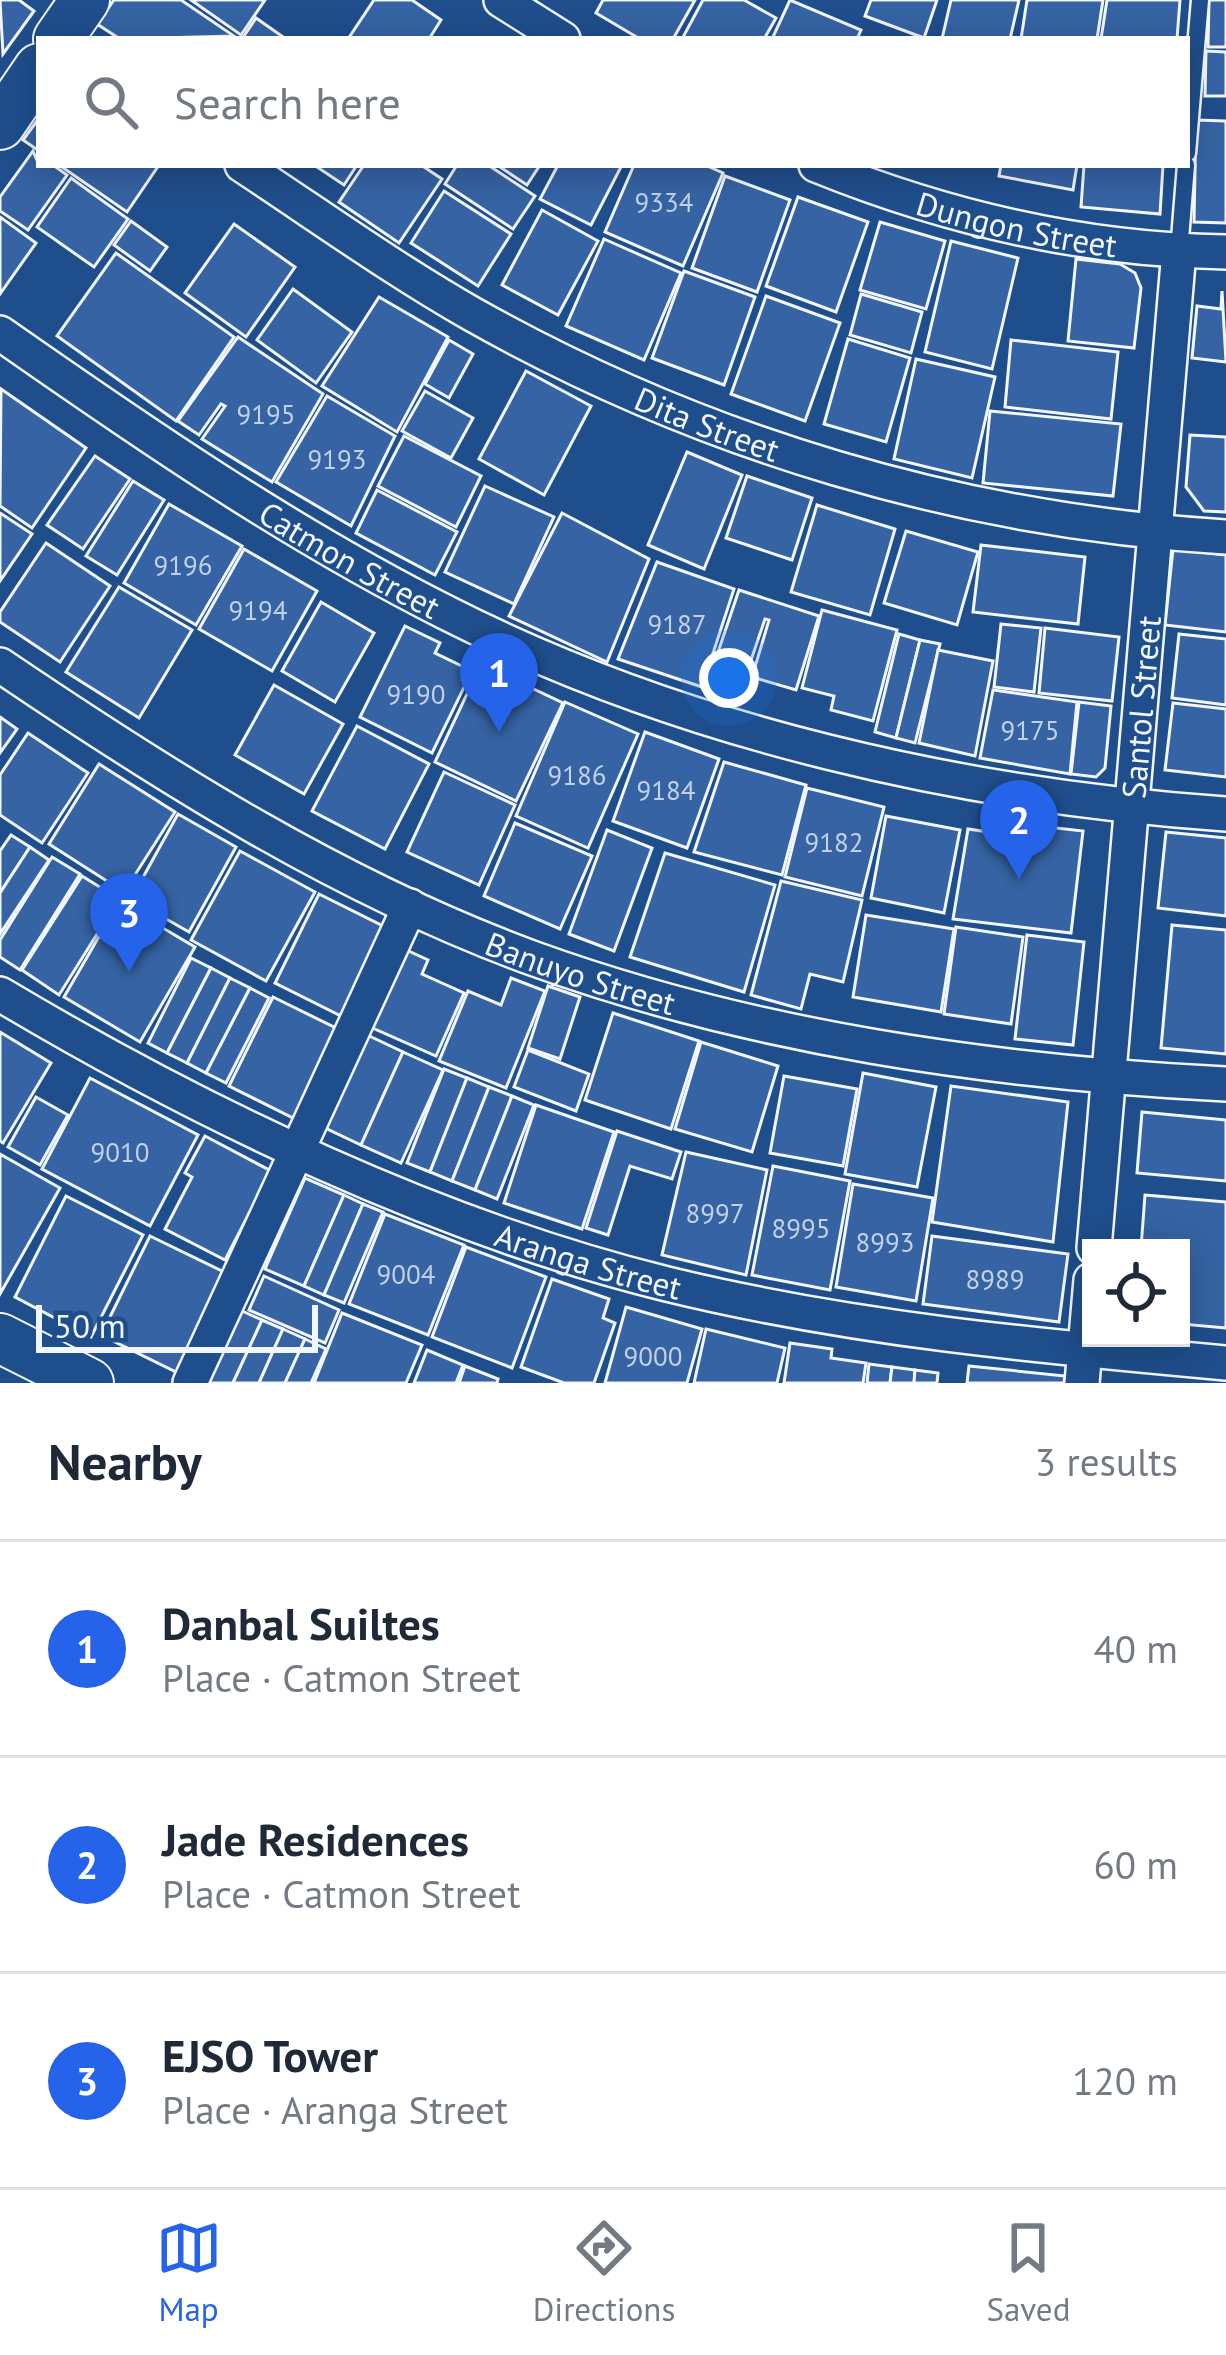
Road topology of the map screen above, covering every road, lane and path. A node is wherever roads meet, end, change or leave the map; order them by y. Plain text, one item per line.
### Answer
1 (85, 0) edge
2 (501, 0) edge
3 (1200, 0) edge
4 (60, 36) edge
5 (558, 36) edge
6 (36, 72) edge
7 (1190, 118) edge
8 (0, 125) edge
9 (247, 168) edge
10 (824, 168) edge
11 (1186, 168) edge
12 (1179, 251) junction
13 (1226, 252) edge
14 (0, 333) edge
15 (1155, 533) junction
16 (1226, 537) edge
17 (0, 665) edge
18 (1131, 808) junction
19 (1226, 814) edge
20 (410, 906) junction
21 (0, 994) edge
22 (1109, 1078) junction
23 (1226, 1084) edge
24 (296, 1150) junction
25 (1095, 1239) edge
26 (0, 1338) edge
27 (1226, 1363) edge
28 (1083, 1367) edge
29 (89, 1383) edge
30 (190, 1383) edge

1 - 4 street
2 - 5 street
3 - 7 lane
6 - 8 street
9 - 15 street, Dita Street
10 - 12 street, Dungon Street
11 - 12 lane, Santol Street
12 - 13 street, Dungon Street
12 - 15 street, Santol Street
14 - 18 street, Catmon Street
15 - 16 street, Dita Street
15 - 18 street, Santol Street
17 - 20 street, Banuyo Street
18 - 19 street, Catmon Street
18 - 22 street, Santol Street
20 - 22 street, Banuyo Street
20 - 24 street
21 - 24 street, Aranga Street
22 - 23 street, Banuyo Street
22 - 25 street, Santol Street
24 - 28 street, Aranga Street
24 - 30 street
26 - 29 street
27 - 28 street, Aranga Street

